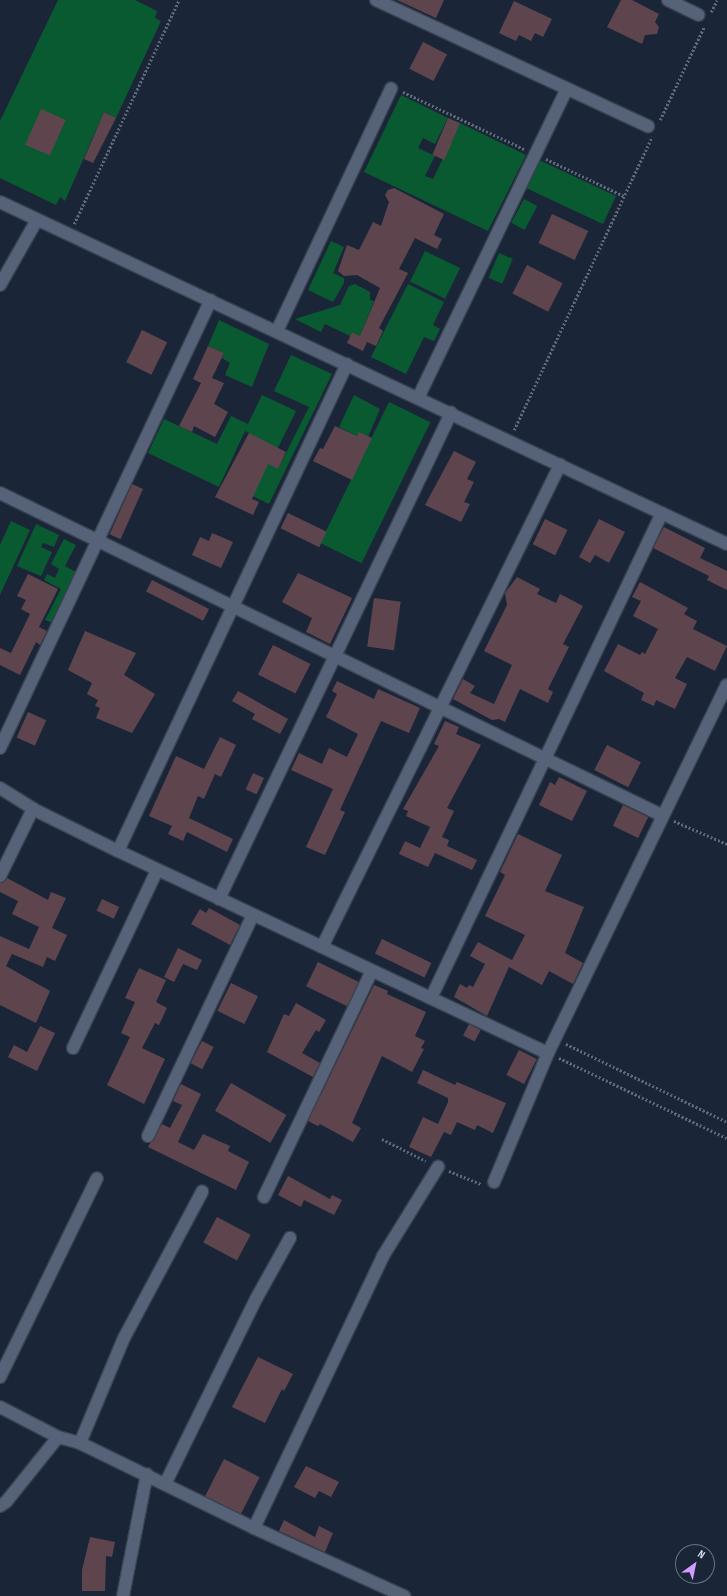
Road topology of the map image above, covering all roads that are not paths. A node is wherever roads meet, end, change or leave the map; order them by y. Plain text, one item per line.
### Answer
1 (376, 0) edge
2 (668, 0) edge
3 (704, 17) road end
4 (391, 89) road end
5 (567, 89) junction
6 (653, 128) road end
7 (0, 202) edge
8 (37, 220) junction
9 (0, 285) edge
10 (211, 300) junction
11 (277, 331) junction
12 (347, 364) junction
13 (418, 398) junction
14 (451, 414) junction
15 (560, 465) junction
16 (0, 493) edge
17 (662, 513) junction
18 (97, 541) junction
19 (727, 544) edge
20 (233, 607) junction
21 (335, 656) junction
22 (727, 685) edge
23 (440, 708) junction
24 (0, 748) edge
25 (545, 759) junction
26 (0, 788) edge
27 (33, 809) junction
28 (663, 816) junction
29 (118, 851) junction
30 (157, 870) junction
31 (0, 876) edge
32 (219, 899) junction
33 (253, 915) junction
34 (322, 947) junction
35 (372, 971) junction
36 (431, 998) junction
37 (73, 1048) dead end
38 (548, 1053) junction
39 (148, 1136) dead end
40 (438, 1167) road end
41 (97, 1178) dead end
42 (494, 1182) road end
43 (202, 1192) dead end
44 (264, 1197) dead end
45 (290, 1238) dead end
46 (0, 1377) edge
47 (0, 1407) edge
48 (58, 1437) junction
49 (80, 1443) junction
50 (147, 1474) junction
51 (166, 1482) junction
52 (0, 1506) edge
53 (254, 1528) junction
54 (123, 1596) edge
55 (404, 1596) edge

1 - 5 street
2 - 3 street
4 - 11 street
5 - 6 street
5 - 13 street
7 - 8 street
8 - 9 street
8 - 10 street
10 - 11 street
10 - 18 street
11 - 12 street
12 - 13 street
12 - 20 street
13 - 14 street
14 - 15 street
14 - 21 street
15 - 17 street
15 - 23 street
16 - 18 street
17 - 19 street
17 - 25 street
18 - 20 street
18 - 24 street
20 - 21 street
20 - 29 street
21 - 23 street
21 - 32 street
22 - 28 street
23 - 25 street
23 - 34 street
25 - 28 street
25 - 36 street
26 - 27 street
27 - 29 street
27 - 31 street
28 - 38 street
29 - 30 street
30 - 32 street
30 - 37 street
32 - 33 street
33 - 34 street
33 - 39 street
34 - 35 street
35 - 36 street
35 - 44 street
36 - 38 street
38 - 42 street
40 - 53 street
41 - 46 street
43 - 49 street
45 - 51 street
47 - 48 street
48 - 49 street
48 - 52 street
49 - 50 street
50 - 51 street
50 - 54 street
51 - 53 street
53 - 55 street

